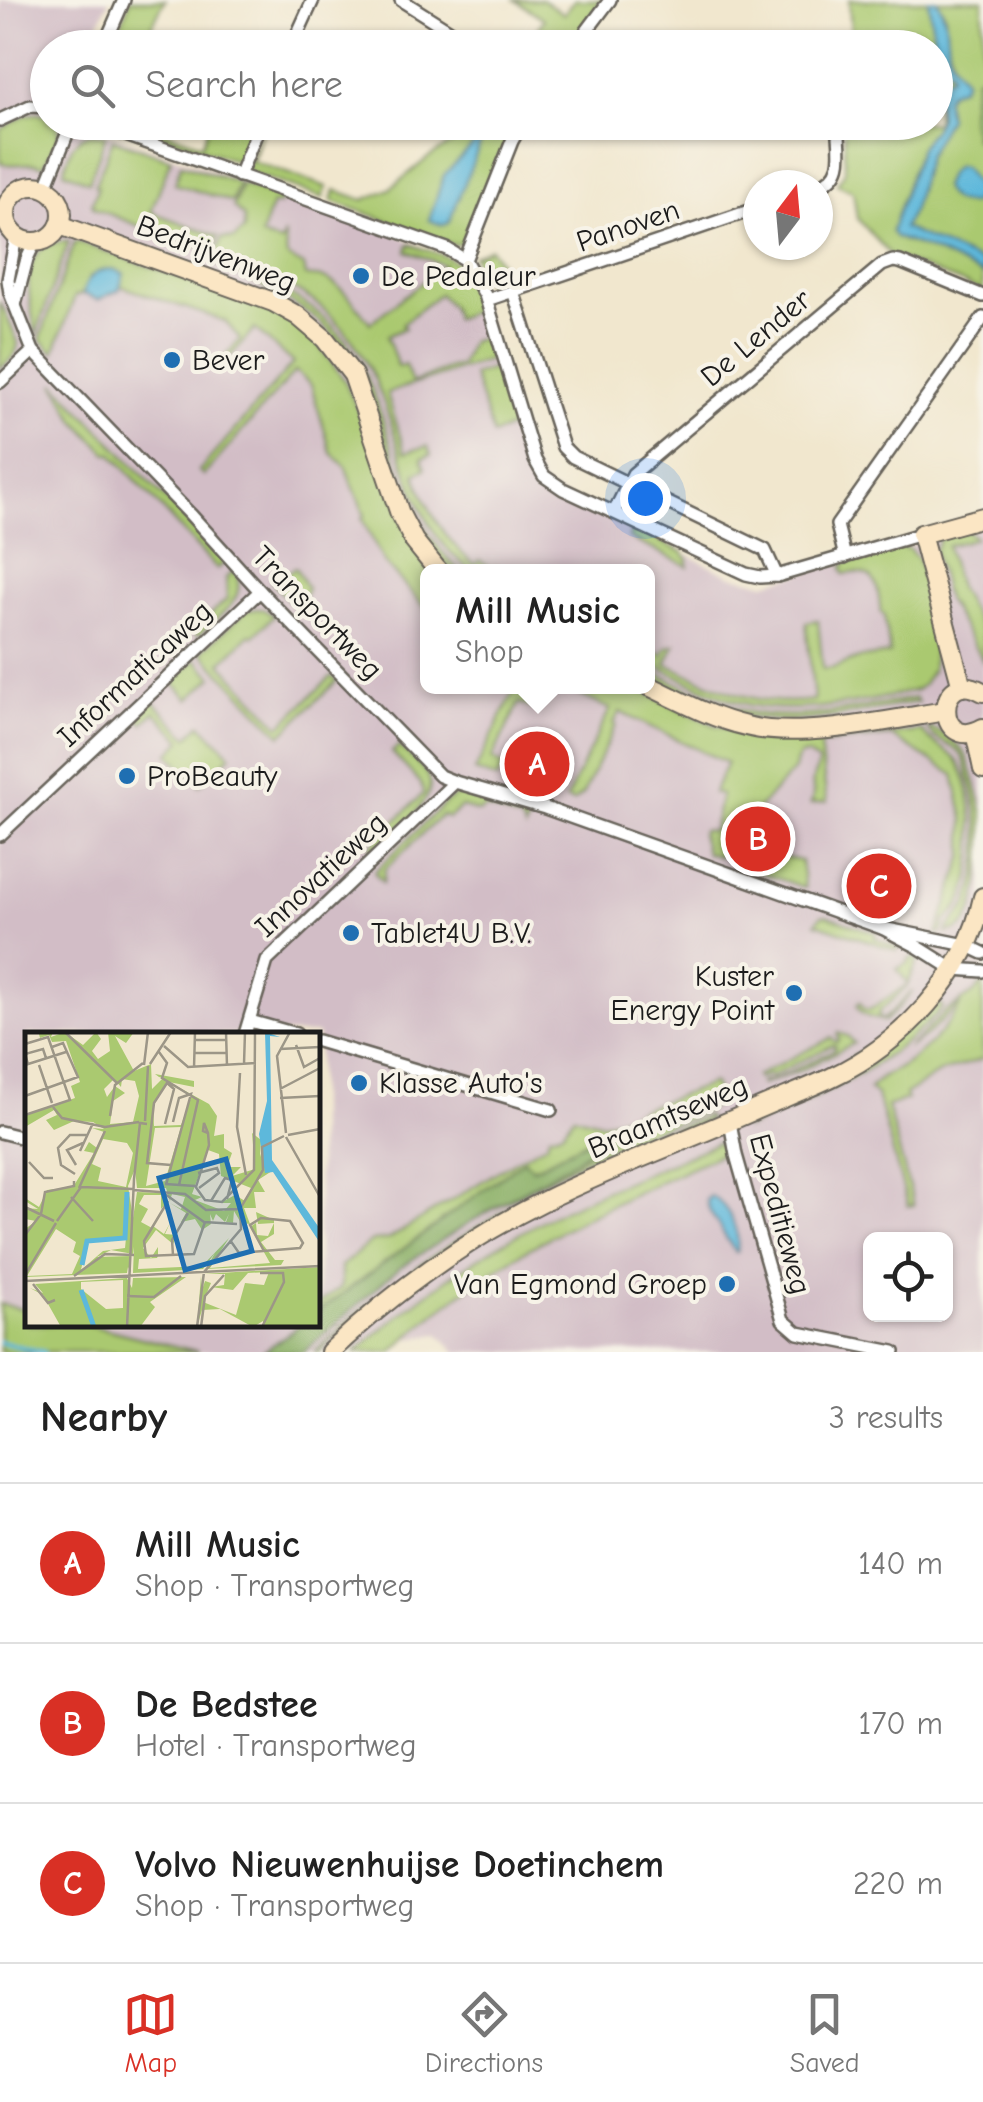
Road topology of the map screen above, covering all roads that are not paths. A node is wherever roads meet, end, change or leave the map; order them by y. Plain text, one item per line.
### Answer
1 (124, 0) edge
2 (313, 0) edge
3 (402, 0) edge
4 (610, 0) edge
5 (111, 30) edge
6 (299, 30) edge
7 (450, 30) edge
8 (588, 30) edge
9 (30, 106) edge
10 (0, 120) edge
11 (65, 140) edge
12 (139, 140) edge
13 (253, 140) edge
14 (513, 140) edge
15 (838, 140) edge
16 (239, 176) junction
17 (833, 179) edge
18 (45, 189) junction
19 (7, 191) edge
20 (3, 213) edge
21 (743, 213) edge
22 (60, 225) junction
23 (16, 236) junction
24 (35, 242) junction
25 (465, 260) junction
26 (513, 292) junction
27 (983, 296) edge
28 (486, 300) junction
29 (14, 309) junction
30 (983, 318) edge
31 (33, 351) junction
32 (0, 382) edge
33 (628, 483) junction
34 (614, 512) junction
35 (983, 516) edge
36 (921, 534) junction
37 (846, 556) junction
38 (433, 564) edge
39 (777, 576) junction
40 (260, 590) junction
41 (962, 687) junction
42 (655, 688) edge
43 (983, 692) edge
44 (945, 711) junction
45 (979, 730) edge
46 (983, 770) edge
47 (455, 782) junction
48 (0, 835) edge
49 (983, 898) edge
50 (882, 928) junction
51 (974, 949) edge
52 (952, 969) junction
53 (983, 971) edge
54 (250, 1021) junction
55 (246, 1032) edge
56 (289, 1032) edge
57 (320, 1042) edge
58 (551, 1110) dead end
59 (730, 1122) junction
60 (0, 1132) edge
61 (25, 1138) edge
62 (330, 1352) edge
63 (894, 1352) edge

1 - 5 street
2 - 6 street
3 - 7 street
4 - 8 street
9 - 10 street
11 - 18 street
12 - 16 street
13 - 16 street
14 - 25 street
15 - 17 street
16 - 25 street
18 - 19 main road
18 - 22 main road
19 - 20 main road
20 - 23 main road
21 - 26 street, Panoven
22 - 24 main road
22 - 38 main road, Bedrijvenweg
23 - 24 main road
23 - 29 street, Transportweg
24 - 29 street
25 - 28 street
26 - 28 street, Panoven
26 - 33 street
27 - 33 street, De Lender
28 - 34 street
29 - 31 street, Transportweg
30 - 37 street
31 - 32 street
31 - 40 street, Transportweg
33 - 34 street, De Lender
33 - 39 street
34 - 39 street
35 - 36 main road
36 - 37 street
36 - 41 main road
37 - 39 street
40 - 47 street, Transportweg
40 - 48 street, Informaticaweg
41 - 43 main road
41 - 44 main road
42 - 44 main road
44 - 45 main road
45 - 46 main road
47 - 50 street, Transportweg
47 - 54 street, Innovatieweg
49 - 51 main road, Braamtseweg
50 - 51 street, Transportweg
50 - 52 street, Transportweg
51 - 52 main road, Braamtseweg
52 - 53 street
52 - 59 main road, Braamtseweg
54 - 55 street, Innovatieweg
54 - 56 street
57 - 58 street
59 - 62 main road, Braamtseweg
59 - 63 street, Expeditieweg
60 - 61 street

